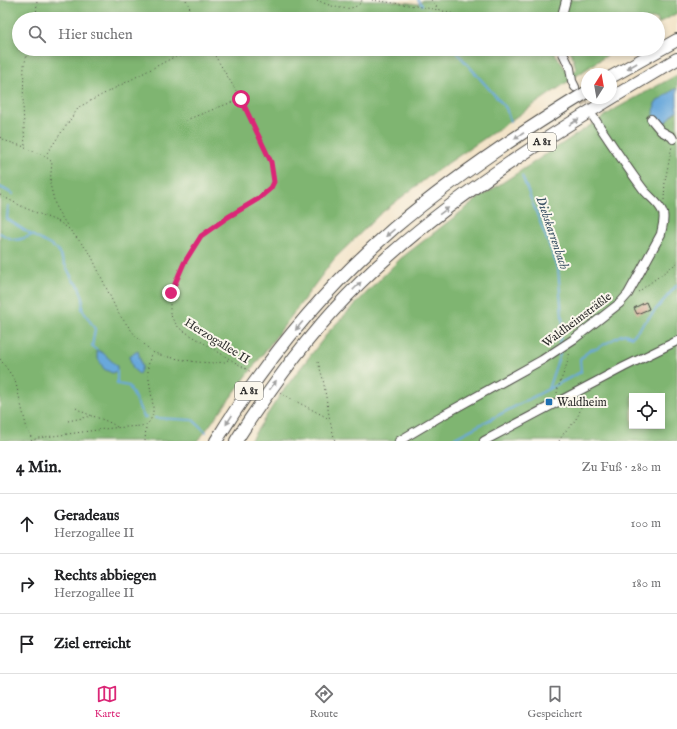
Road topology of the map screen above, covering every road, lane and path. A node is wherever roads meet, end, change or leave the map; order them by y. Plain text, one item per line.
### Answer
1 (37, 0) edge
2 (186, 0) edge
3 (316, 0) edge
4 (362, 0) edge
5 (372, 0) edge
6 (431, 0) edge
7 (566, 0) edge
8 (439, 10) junction
9 (36, 12) edge
10 (192, 12) edge
11 (447, 12) edge
12 (563, 12) edge
13 (677, 40) edge
14 (665, 47) edge
15 (27, 56) edge
16 (182, 56) edge
17 (214, 56) edge
18 (564, 56) edge
19 (648, 56) edge
20 (677, 59) edge
21 (617, 74) edge
22 (575, 87) tunnel mouth
23 (581, 96) edge
24 (241, 99) junction
25 (594, 118) tunnel mouth
26 (651, 119) dead end
27 (186, 120) dead end
28 (0, 137) edge
29 (674, 139) joint
30 (25, 148) junction
31 (45, 156) junction
32 (0, 195) edge
33 (663, 212) junction
34 (69, 229) junction
35 (677, 264) edge
36 (628, 294) junction
37 (574, 339) junction
38 (677, 341) edge
39 (152, 352) junction
40 (229, 359) junction
41 (0, 360) edge
42 (318, 362) dead end
43 (251, 372) dead end
44 (585, 387) junction
45 (279, 392) dead end
46 (557, 394) dead end
47 (76, 408) dead end
48 (92, 416) junction
49 (68, 421) dead end
50 (330, 421) junction
51 (146, 425) junction
52 (118, 428) junction
53 (32, 440) edge
54 (145, 441) edge
55 (216, 441) edge
56 (236, 441) edge
57 (335, 441) edge
58 (399, 441) edge
59 (484, 441) edge
60 (559, 441) edge

1 - 9 path
2 - 10 path
3 - 4 path
5 - 8 path
6 - 8 path
7 - 12 street
8 - 11 path
13 -> 14 highway
15 - 30 path
16 - 31 path
17 - 24 path, Herzogallee II
18 - 22 street
19 -> 21 highway
56 -> 20 highway, A 81
23 -> 55 highway, A 81
24 - 27 path
24 - 40 path, Herzogallee II
25 - 33 street
26 - 29 street
28 - 30 path
29 - 33 path
30 - 31 path
31 - 34 path
32 - 34 path
33 - 36 street, Waldheimsträßle
34 - 39 path
35 - 36 path
36 - 37 street, Waldheimsträßle
37 - 46 path
37 - 58 street, Waldheimsträßle
38 - 44 street
39 - 40 path
39 - 51 path
40 - 43 path, Herzogallee II
41 - 53 path
42 - 50 path
44 - 59 street
44 - 60 path
45 - 50 path
47 - 48 path
48 - 49 path
48 - 52 path
50 - 57 path
51 - 52 path
51 - 54 path
52 - 53 path

